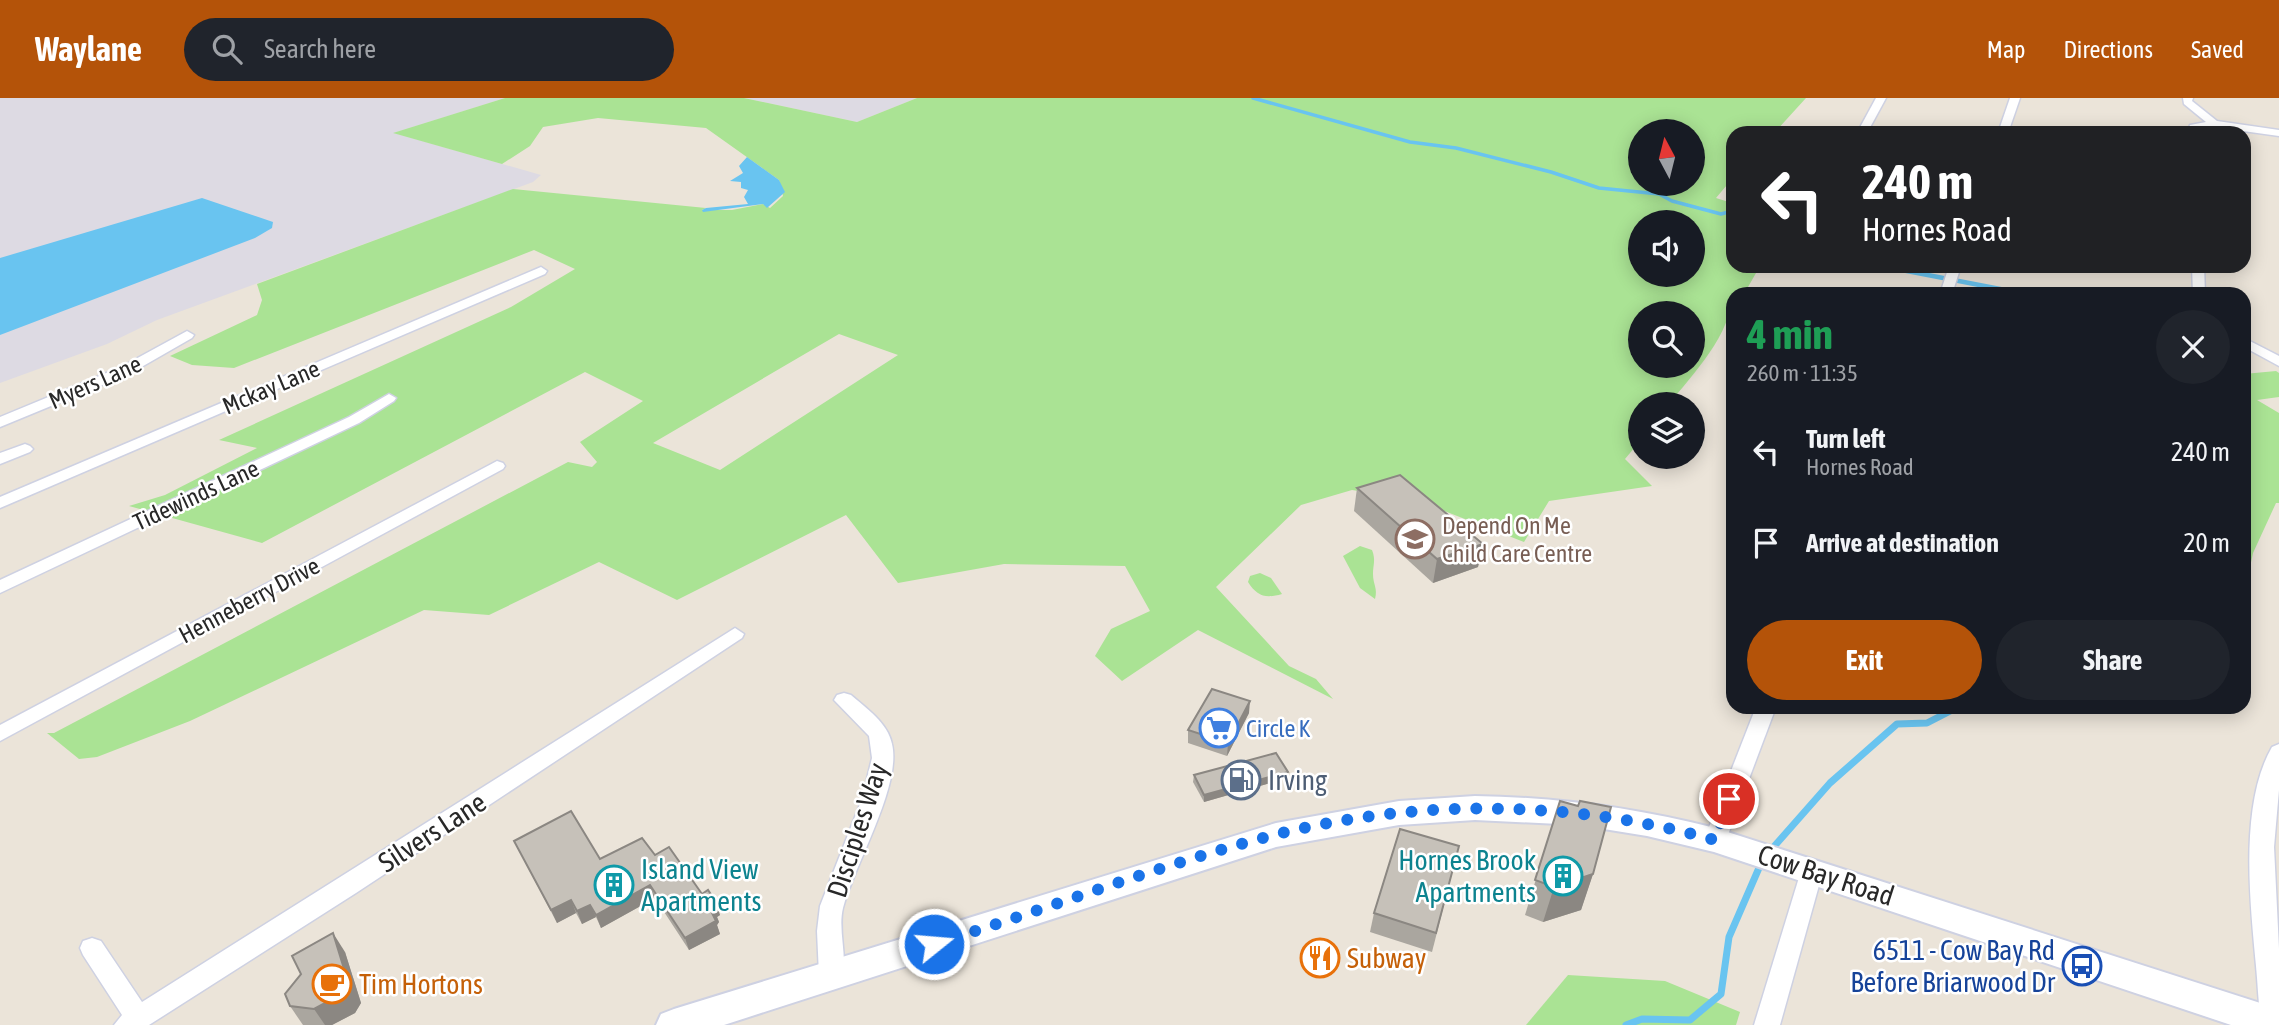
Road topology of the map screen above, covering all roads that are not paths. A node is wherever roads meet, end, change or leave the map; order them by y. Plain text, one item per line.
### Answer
1 (1881, 98) edge
2 (2015, 98) edge
3 (2188, 98) edge
4 (2214, 124) junction
5 (1866, 126) edge
6 (2005, 126) edge
7 (2200, 126) edge
8 (2228, 126) edge
9 (2251, 129) edge
10 (2279, 133) edge
11 (541, 271) dead end
12 (187, 335) dead end
13 (2251, 346) edge
14 (2279, 362) edge
15 (389, 398) dead end
16 (0, 422) edge
17 (25, 449) dead end
18 (0, 459) edge
19 (497, 466) dead end
20 (0, 503) edge
21 (0, 587) edge
22 (735, 634) dead end
23 (844, 700) dead end
24 (1763, 714) edge
25 (0, 734) edge
26 (2279, 752) edge
27 (1715, 840) junction
28 (1800, 867) junction
29 (92, 948) dead end
30 (831, 975) junction
31 (132, 1021) edge
32 (2276, 1024) edge
33 (674, 1025) edge
34 (1767, 1025) edge

1 - 5 street
2 - 6 street
3 - 4 street
4 - 7 street
4 - 8 street
9 - 10 street
11 - 20 street, Mckay Lane
12 - 16 street, Myers Lane
13 - 14 street
15 - 21 street, Tidewinds Lane
17 - 18 street
19 - 25 street, Henneberry Drive
22 - 31 street, Silvers Lane
23 - 30 street, Disciples Way
24 - 27 street
26 - 32 street
27 - 28 main road, Cow Bay Road
27 - 30 main road, Cow Bay Road
28 - 32 main road, Cow Bay Road
28 - 34 street
29 - 31 street
30 - 33 main road, Cow Bay Road

